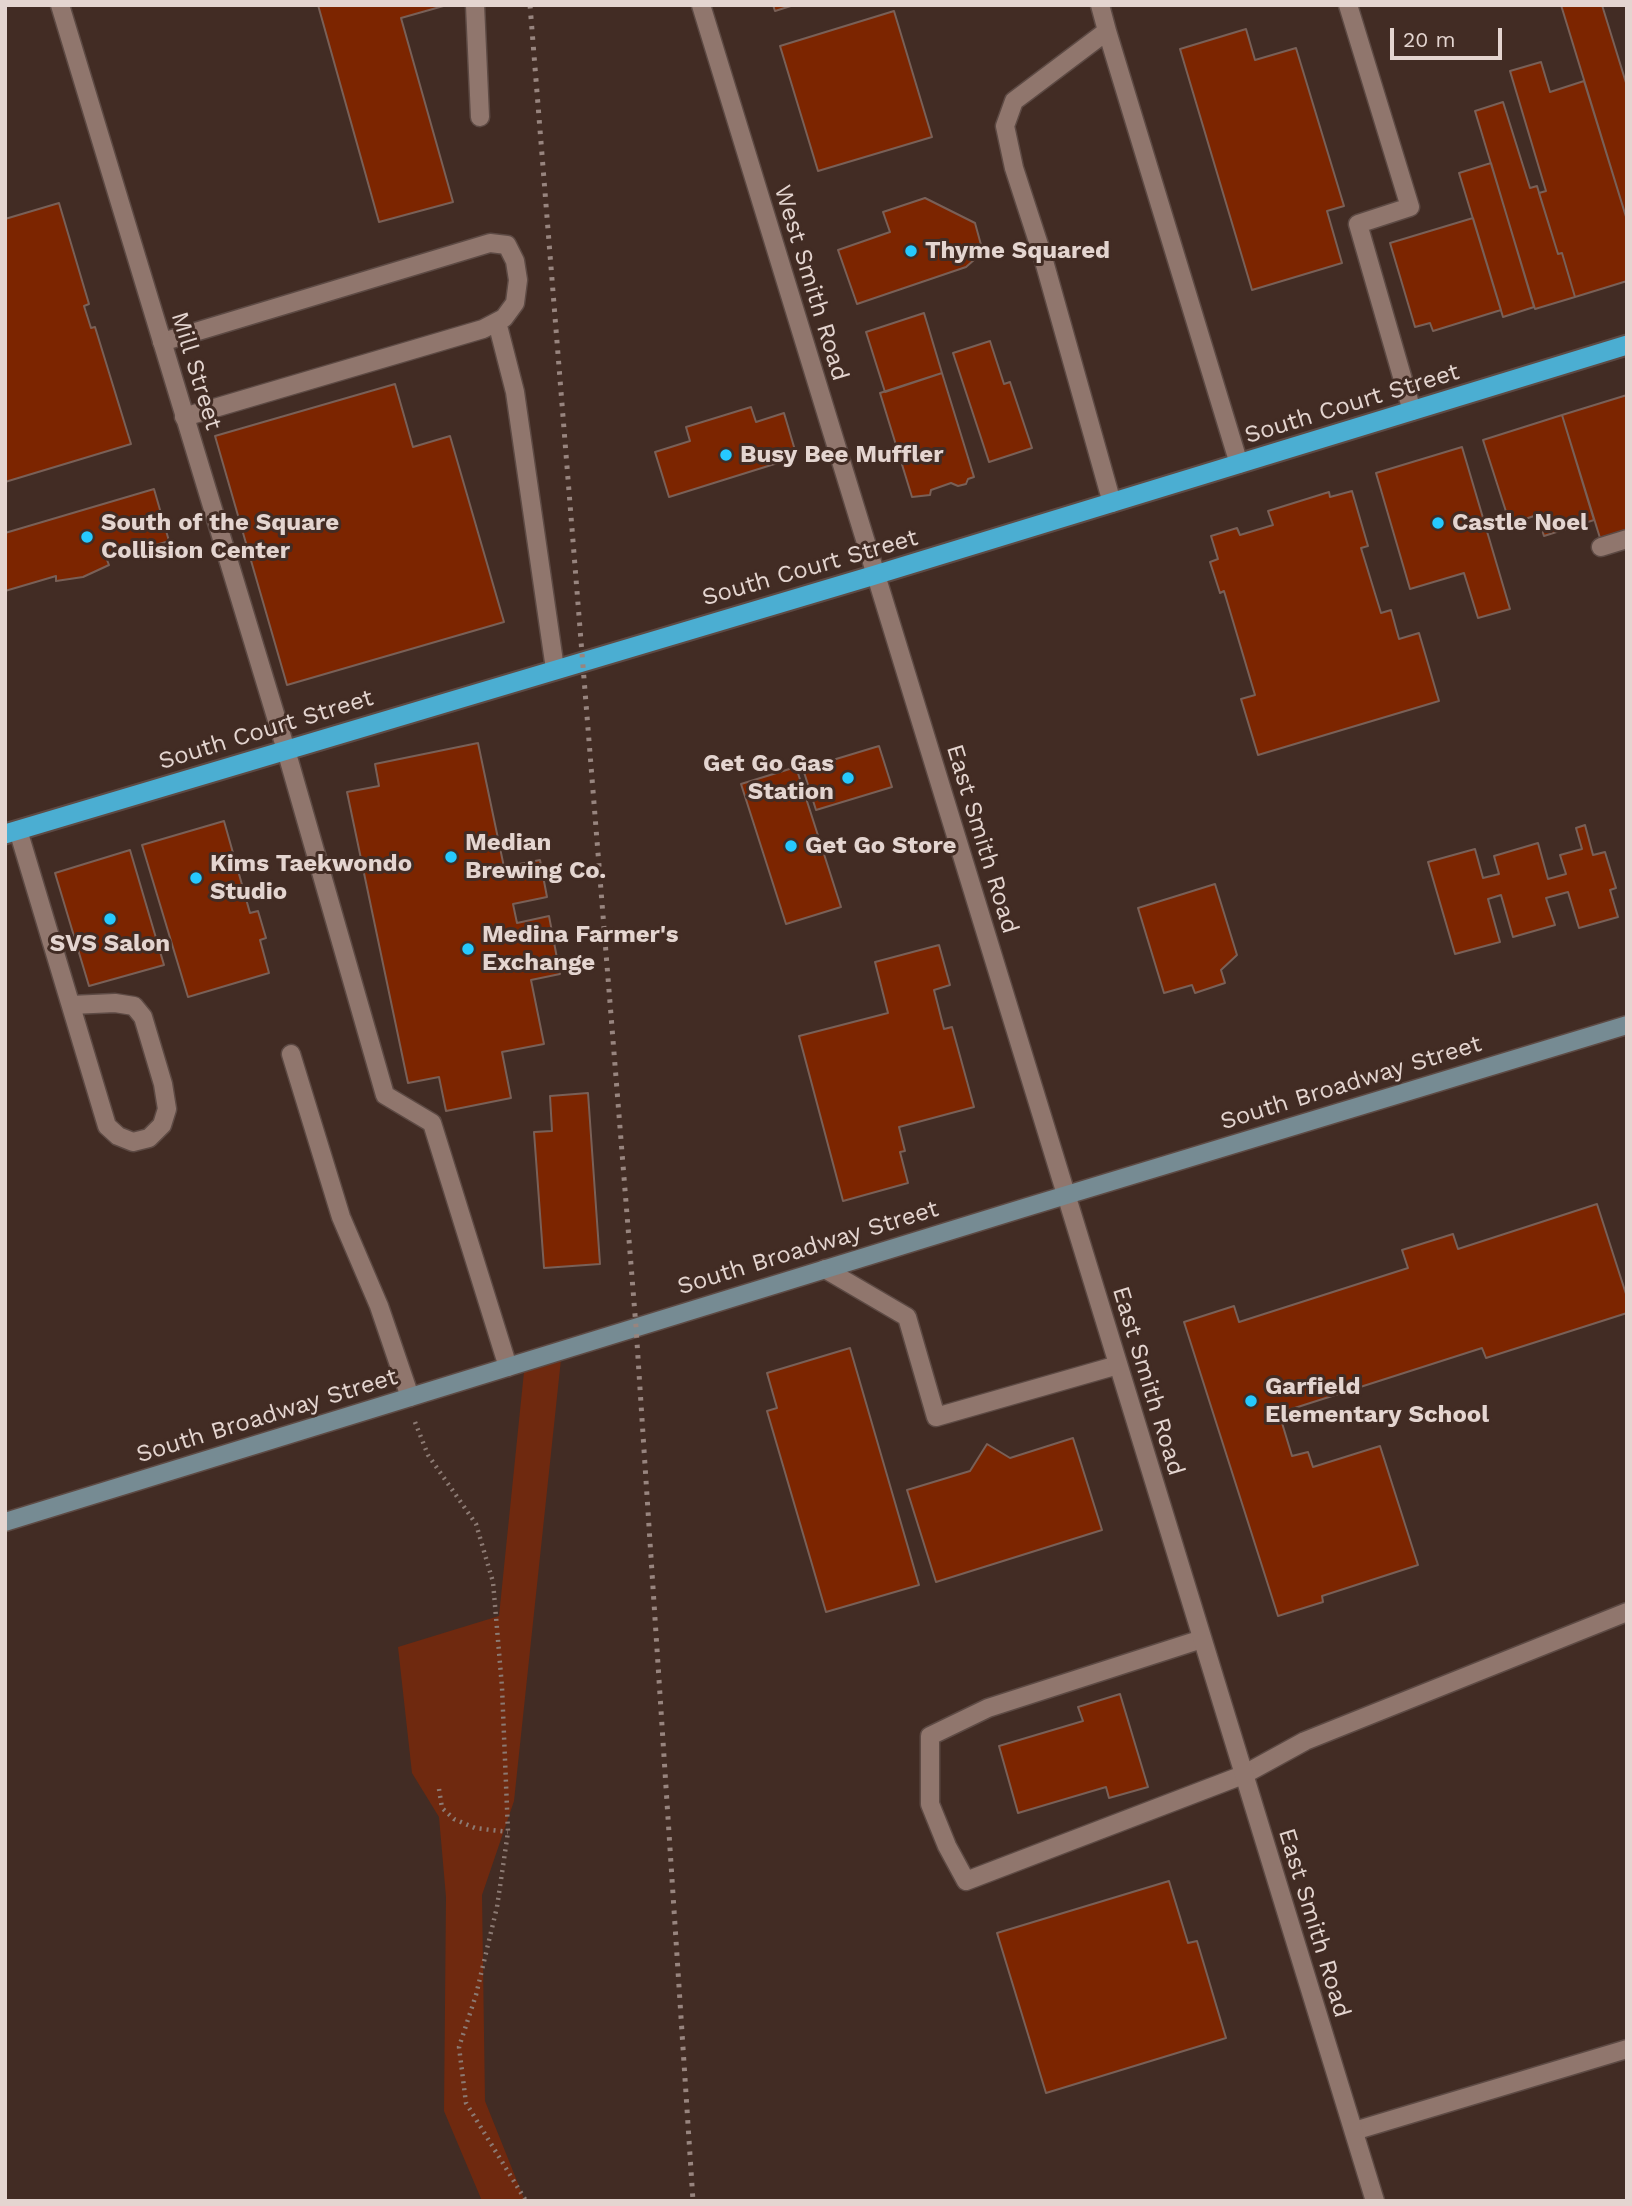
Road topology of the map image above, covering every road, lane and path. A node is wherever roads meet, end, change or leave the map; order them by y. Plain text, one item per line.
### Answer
1 (60, 5) edge
2 (475, 5) edge
3 (701, 5) edge
4 (1100, 5) edge
5 (1348, 5) edge
6 (1107, 31) junction
7 (480, 117) dead end
8 (497, 321) junction
9 (162, 342) junction
10 (1627, 345) edge
11 (1412, 411) junction
12 (184, 416) junction
13 (1239, 464) junction
14 (1112, 503) junction
15 (1627, 539) edge
16 (1601, 547) dead end
17 (875, 575) junction
18 (555, 669) junction
19 (286, 750) junction
20 (12, 832) edge
21 (71, 1005) junction
22 (1627, 1025) edge
23 (291, 1054) dead end
24 (1066, 1195) junction
25 (825, 1269) junction
26 (1118, 1365) junction
27 (508, 1367) junction
28 (410, 1397) junction
29 (419, 1430) dead end
30 (5, 1522) edge
31 (1627, 1612) edge
32 (1202, 1639) junction
33 (1243, 1774) junction
34 (439, 1789) dead end
35 (508, 1832) junction
36 (1627, 2049) edge
37 (1354, 2132) junction
38 (526, 2201) edge
39 (1375, 2201) edge

1 - 9 street, Mill Street
2 - 7 street
3 - 17 street, West Smith Road
4 - 6 street
5 - 11 street
6 - 13 street
6 - 14 street
8 - 9 street
8 - 12 street
8 - 18 street
9 - 12 street, Mill Street
10 - 11 highway, South Court Street
11 - 13 highway, South Court Street
12 - 19 street, Mill Street
13 - 14 highway, South Court Street
14 - 17 highway, South Court Street
15 - 16 street
17 - 18 highway, South Court Street
17 - 24 street, East Smith Road
18 - 19 highway, South Court Street
19 - 20 highway, South Court Street
19 - 27 street, Mill Street
20 - 21 street
21 - 21 street
22 - 24 main road, South Broadway Street
23 - 28 street
24 - 25 main road, South Broadway Street
24 - 26 street, East Smith Road
25 - 26 street
25 - 27 main road, South Broadway Street
26 - 32 street, East Smith Road
27 - 28 main road, South Broadway Street
28 - 30 main road, South Broadway Street
29 - 35 path
31 - 33 street
32 - 33 street, East Smith Road
32 - 33 street
33 - 37 street, East Smith Road
34 - 35 path
35 - 38 path
36 - 37 street
37 - 39 street, East Smith Road

